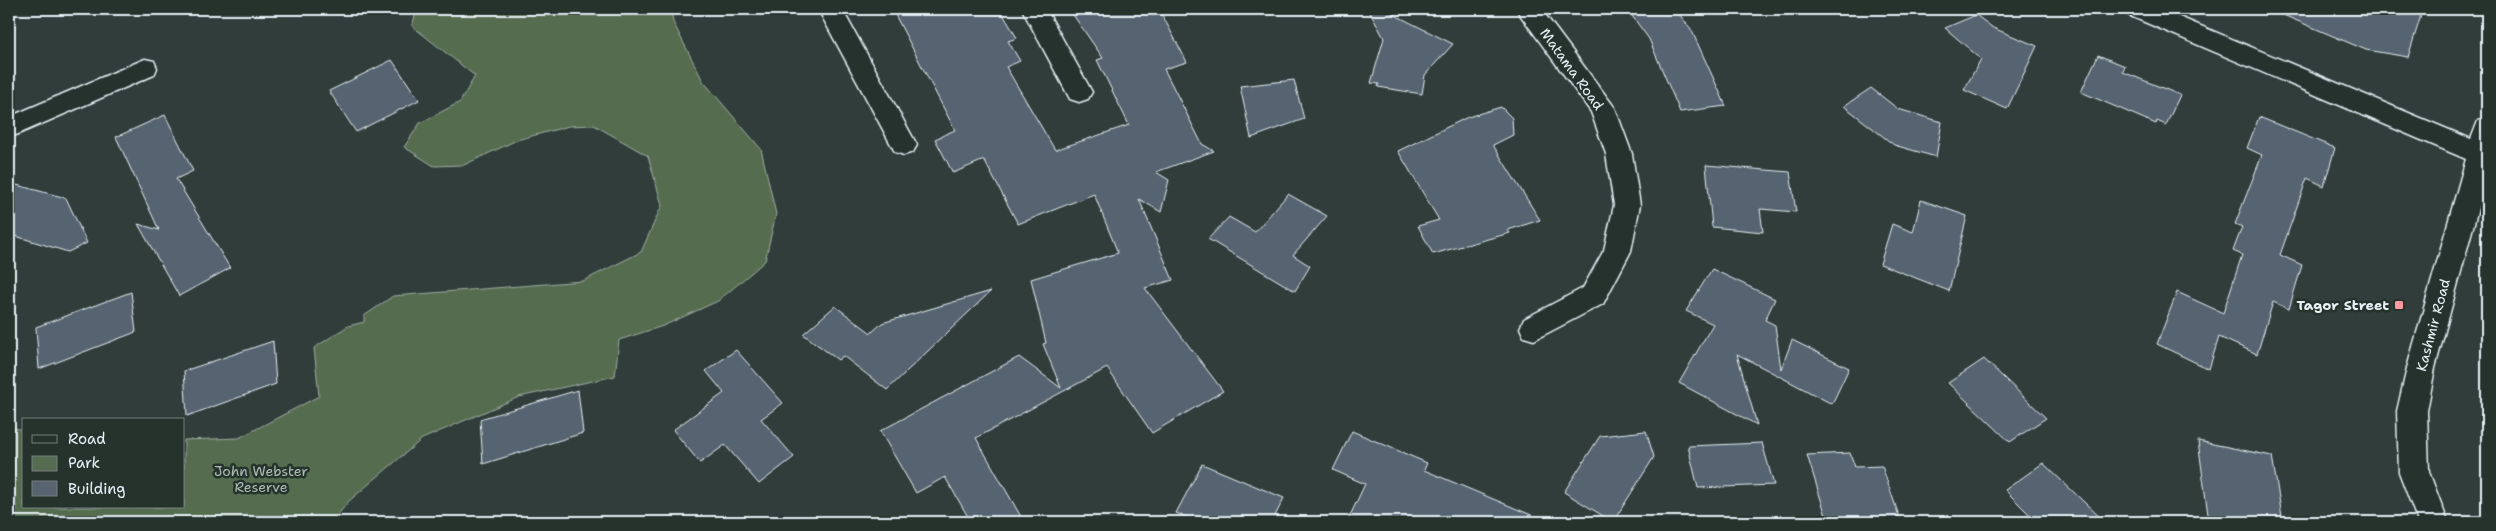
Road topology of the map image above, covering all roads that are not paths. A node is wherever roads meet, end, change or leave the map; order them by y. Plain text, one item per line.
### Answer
1 (830, 9) edge
2 (1034, 9) edge
3 (1528, 9) edge
4 (2136, 9) edge
5 (145, 68) dead end
6 (1079, 92) dead end
7 (9, 128) edge
8 (2484, 141) edge
9 (904, 145) dead end
10 (1534, 328) dead end
11 (2433, 522) edge

1 - 9 street
2 - 6 street
3 - 10 street, Matama Road
4 - 8 street
5 - 7 street
8 - 11 street, Kashmir Road

